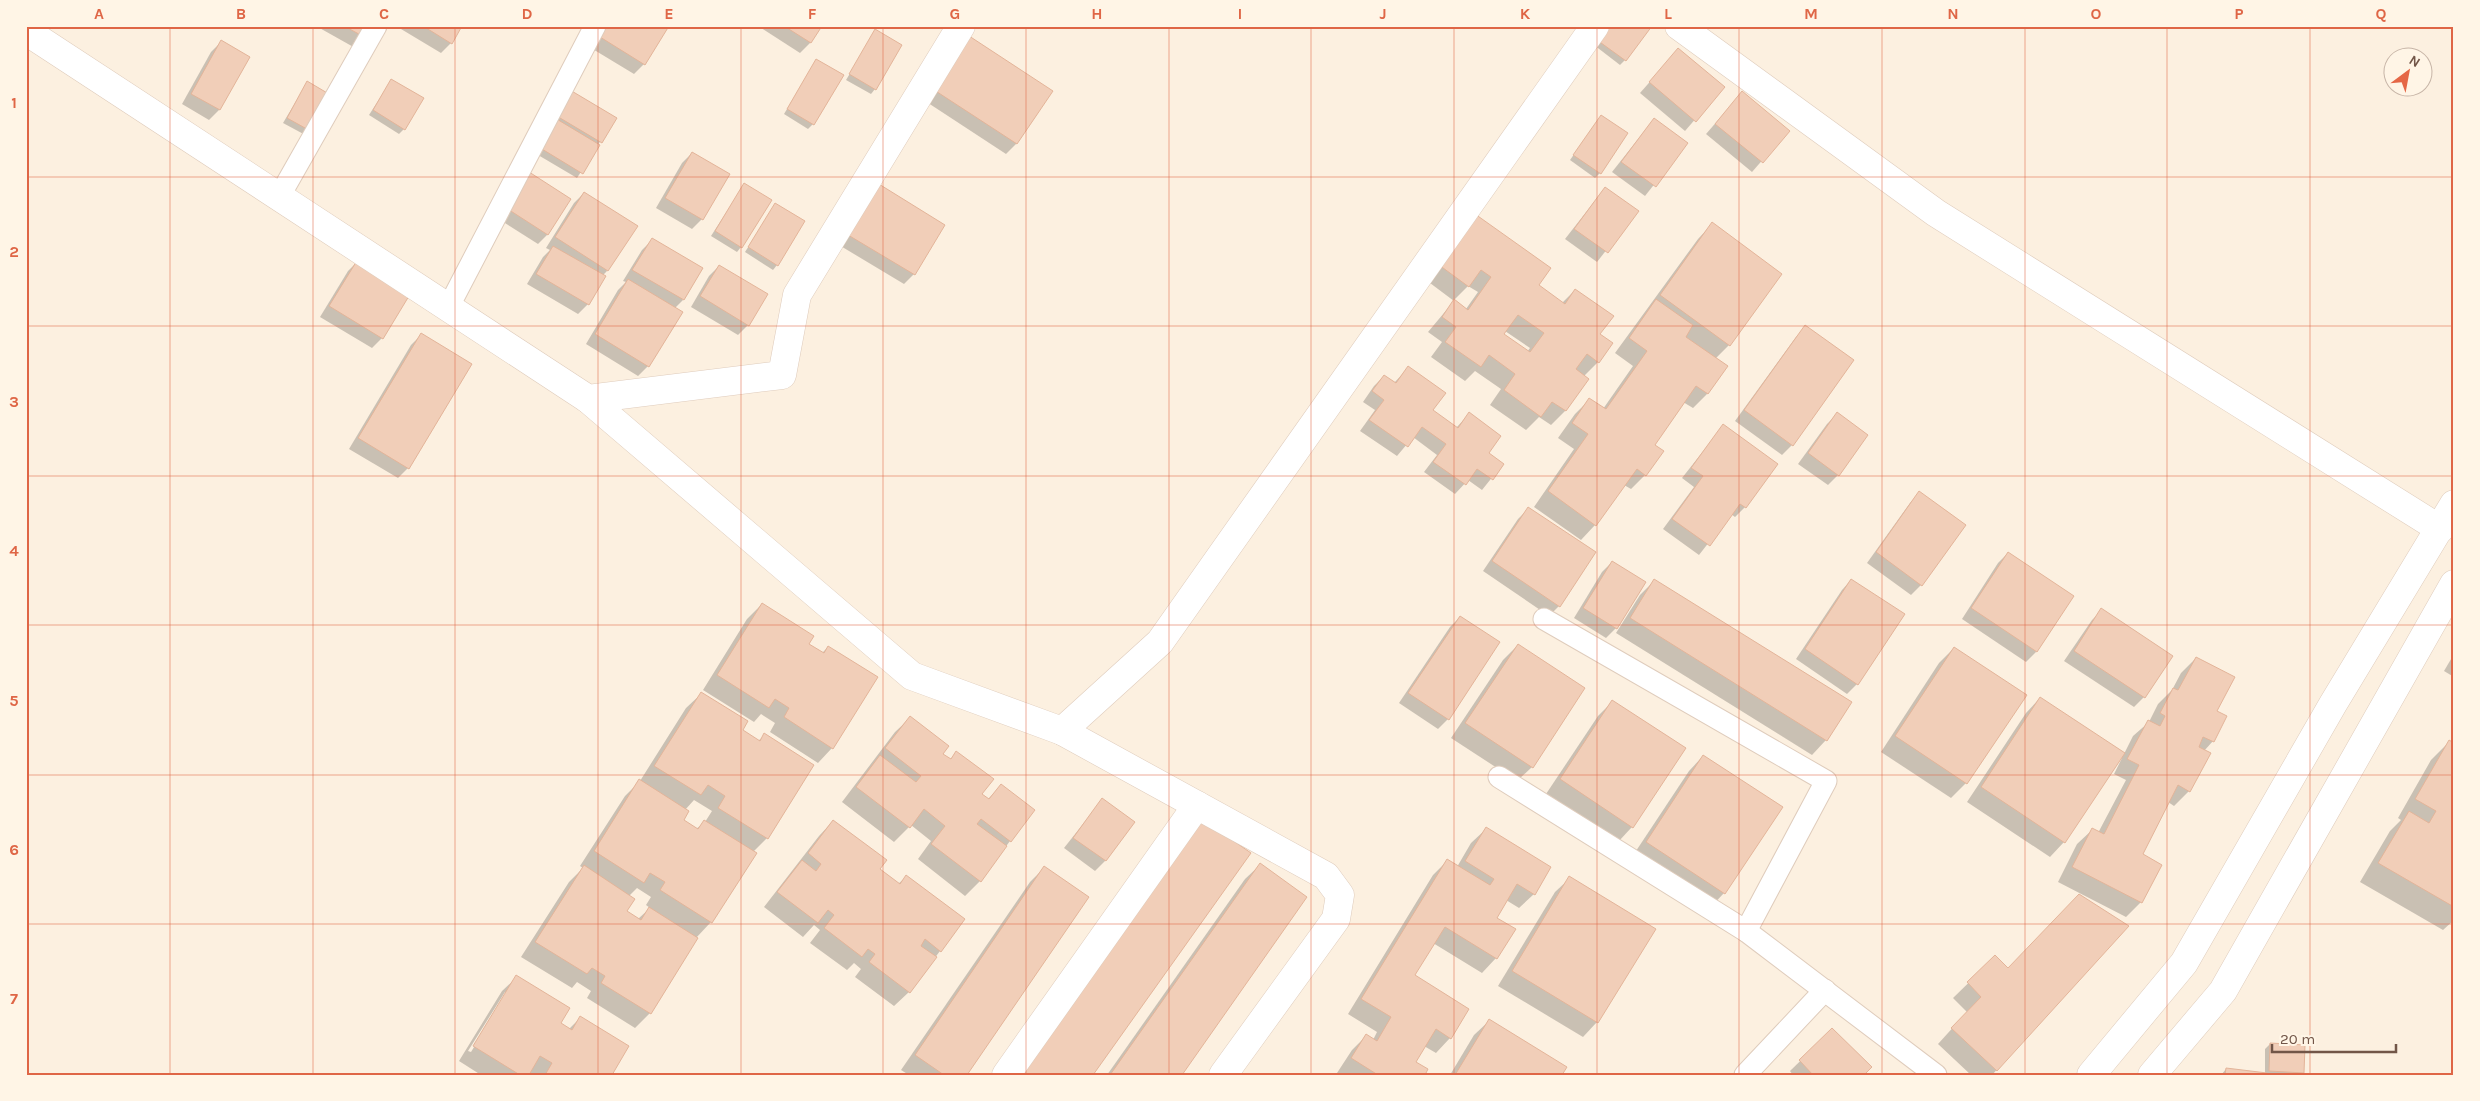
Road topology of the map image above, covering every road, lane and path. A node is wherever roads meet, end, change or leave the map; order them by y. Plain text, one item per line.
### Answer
1 (376, 26) edge
2 (595, 26) edge
3 (961, 26) edge
4 (1595, 26) edge
5 (1679, 26) edge
6 (26, 31) edge
7 (279, 197) junction
8 (448, 308) junction
9 (588, 399) junction
10 (2454, 504) edge
11 (2440, 529) junction
12 (2454, 584) edge
13 (1544, 619) dead end
14 (1062, 731) junction
15 (1499, 777) dead end
16 (1197, 805) junction
17 (1746, 931) junction
18 (1825, 990) junction
19 (1006, 1075) edge
20 (1223, 1075) edge
21 (1745, 1075) edge
22 (1936, 1075) edge
23 (2092, 1075) edge
24 (2152, 1075) edge

1 - 7 lane
2 - 8 lane
3 - 9 street
4 - 14 street
5 - 11 street
6 - 7 street
7 - 8 street
8 - 9 street
9 - 14 street
10 - 11 street
11 - 23 street
12 - 24 street
13 - 17 lane
14 - 16 street
15 - 17 lane
16 - 19 street
16 - 20 street
17 - 18 lane
18 - 21 lane
18 - 22 lane

